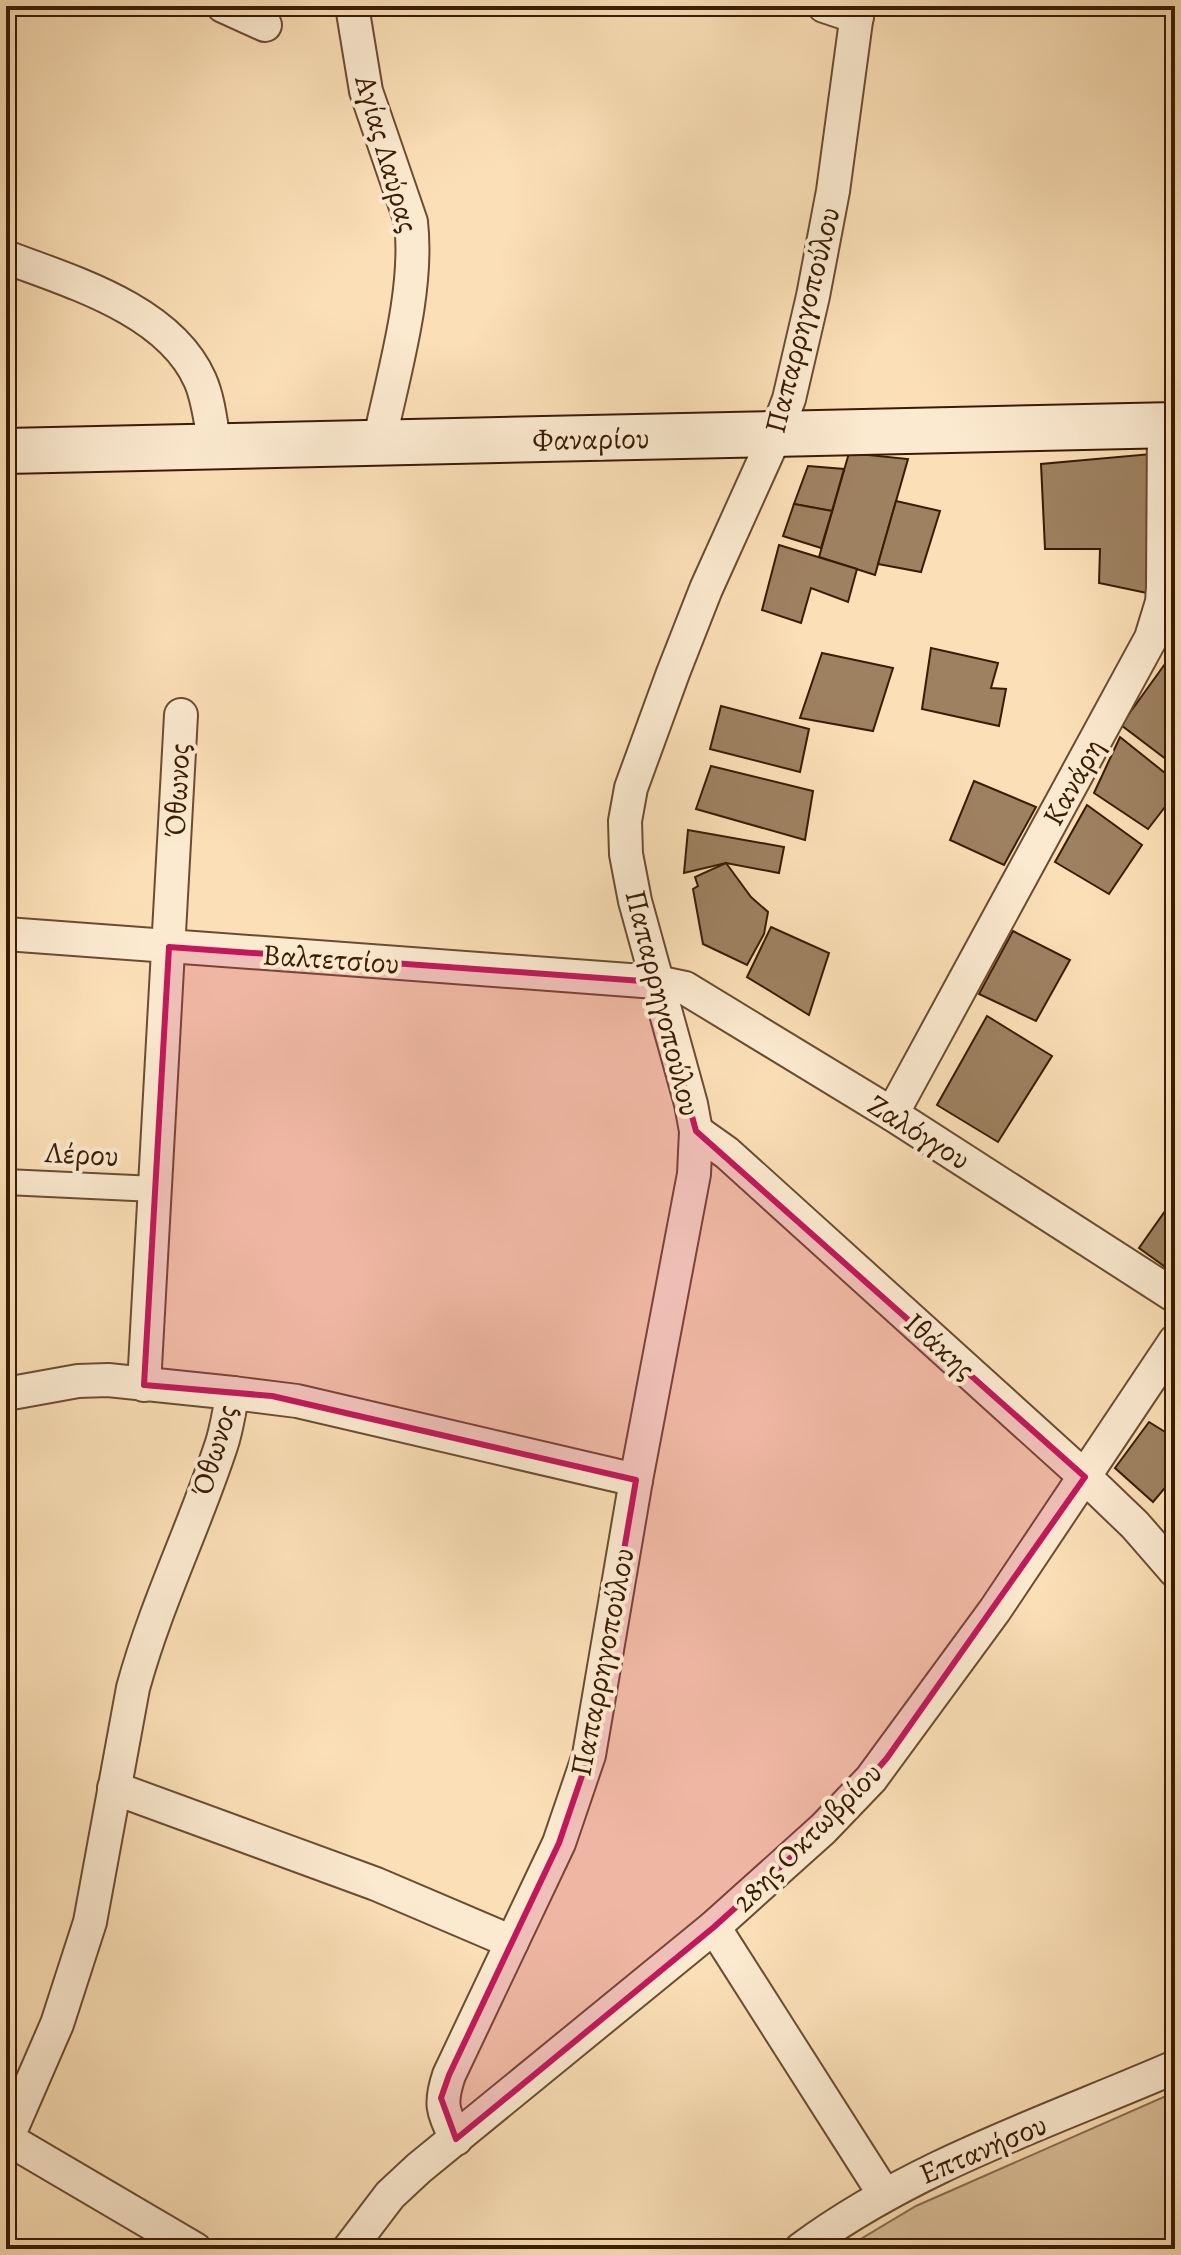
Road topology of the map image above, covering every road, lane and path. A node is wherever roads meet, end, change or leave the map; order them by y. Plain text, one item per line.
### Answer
1 (223, 6) edge
2 (352, 6) edge
3 (824, 6) edge
4 (858, 11) edge
5 (265, 25) dead end
6 (6, 257) edge
7 (1169, 426) edge
8 (776, 434) junction
9 (379, 443) junction
10 (215, 447) junction
11 (6, 451) edge
12 (181, 715) dead end
13 (6, 934) edge
14 (169, 947) junction
15 (656, 982) junction
16 (892, 1114) junction
17 (696, 1131) junction
18 (6, 1182) edge
19 (155, 1189) junction
20 (1175, 1296) edge
21 (1175, 1341) edge
22 (144, 1385) junction
23 (233, 1393) junction
24 (6, 1394) edge
25 (1085, 1477) junction
26 (636, 1480) junction
27 (1170, 1557) edge
28 (114, 1788) junction
29 (714, 1927) junction
30 (512, 1942) junction
31 (1175, 2067) edge
32 (6, 2138) edge
33 (456, 2139) junction
34 (884, 2194) junction
35 (195, 2249) edge
36 (349, 2249) edge
37 (801, 2249) edge

1 - 5 street
2 - 9 street, Αγίας Λαύρας
3 - 4 street
4 - 8 street, Παπαρρηγοπούλου
6 - 10 street
7 - 8 main road, Φαναρίου
7 - 16 street, Κανάρη
8 - 9 main road, Φαναρίου
8 - 15 street, Παπαρρηγοπούλου
9 - 10 main road, Φαναρίου
10 - 11 main road, Φαναρίου
12 - 14 street, Όθωνος
13 - 14 street, Βαλτετσίου
14 - 15 street, Βαλτετσίου
14 - 19 street, Όθωνος
15 - 16 street, Ζαλόγγου
15 - 17 street, Παπαρρηγοπούλου
16 - 20 street, Ζαλόγγου
17 - 25 street, Ιθάκης
17 - 26 street, Παπαρρηγοπούλου
18 - 19 street, Λέρου
19 - 22 street, Όθωνος
21 - 25 street, 28ης Οκτωβρίου
22 - 23 street, Όθωνος
22 - 24 street
23 - 26 street
23 - 28 street, Όθωνος
25 - 27 street, Ιθάκης
25 - 29 street, 28ης Οκτωβρίου
26 - 30 street, Παπαρρηγοπούλου
28 - 30 street
28 - 32 street, Όθωνος
29 - 33 street, 28ης Οκτωβρίου
29 - 34 street
30 - 33 street, Παπαρρηγοπούλου
31 - 34 street, Επτανήσου
32 - 35 street
33 - 36 street, 28ης Οκτωβρίου
34 - 37 street, Επτανήσου

